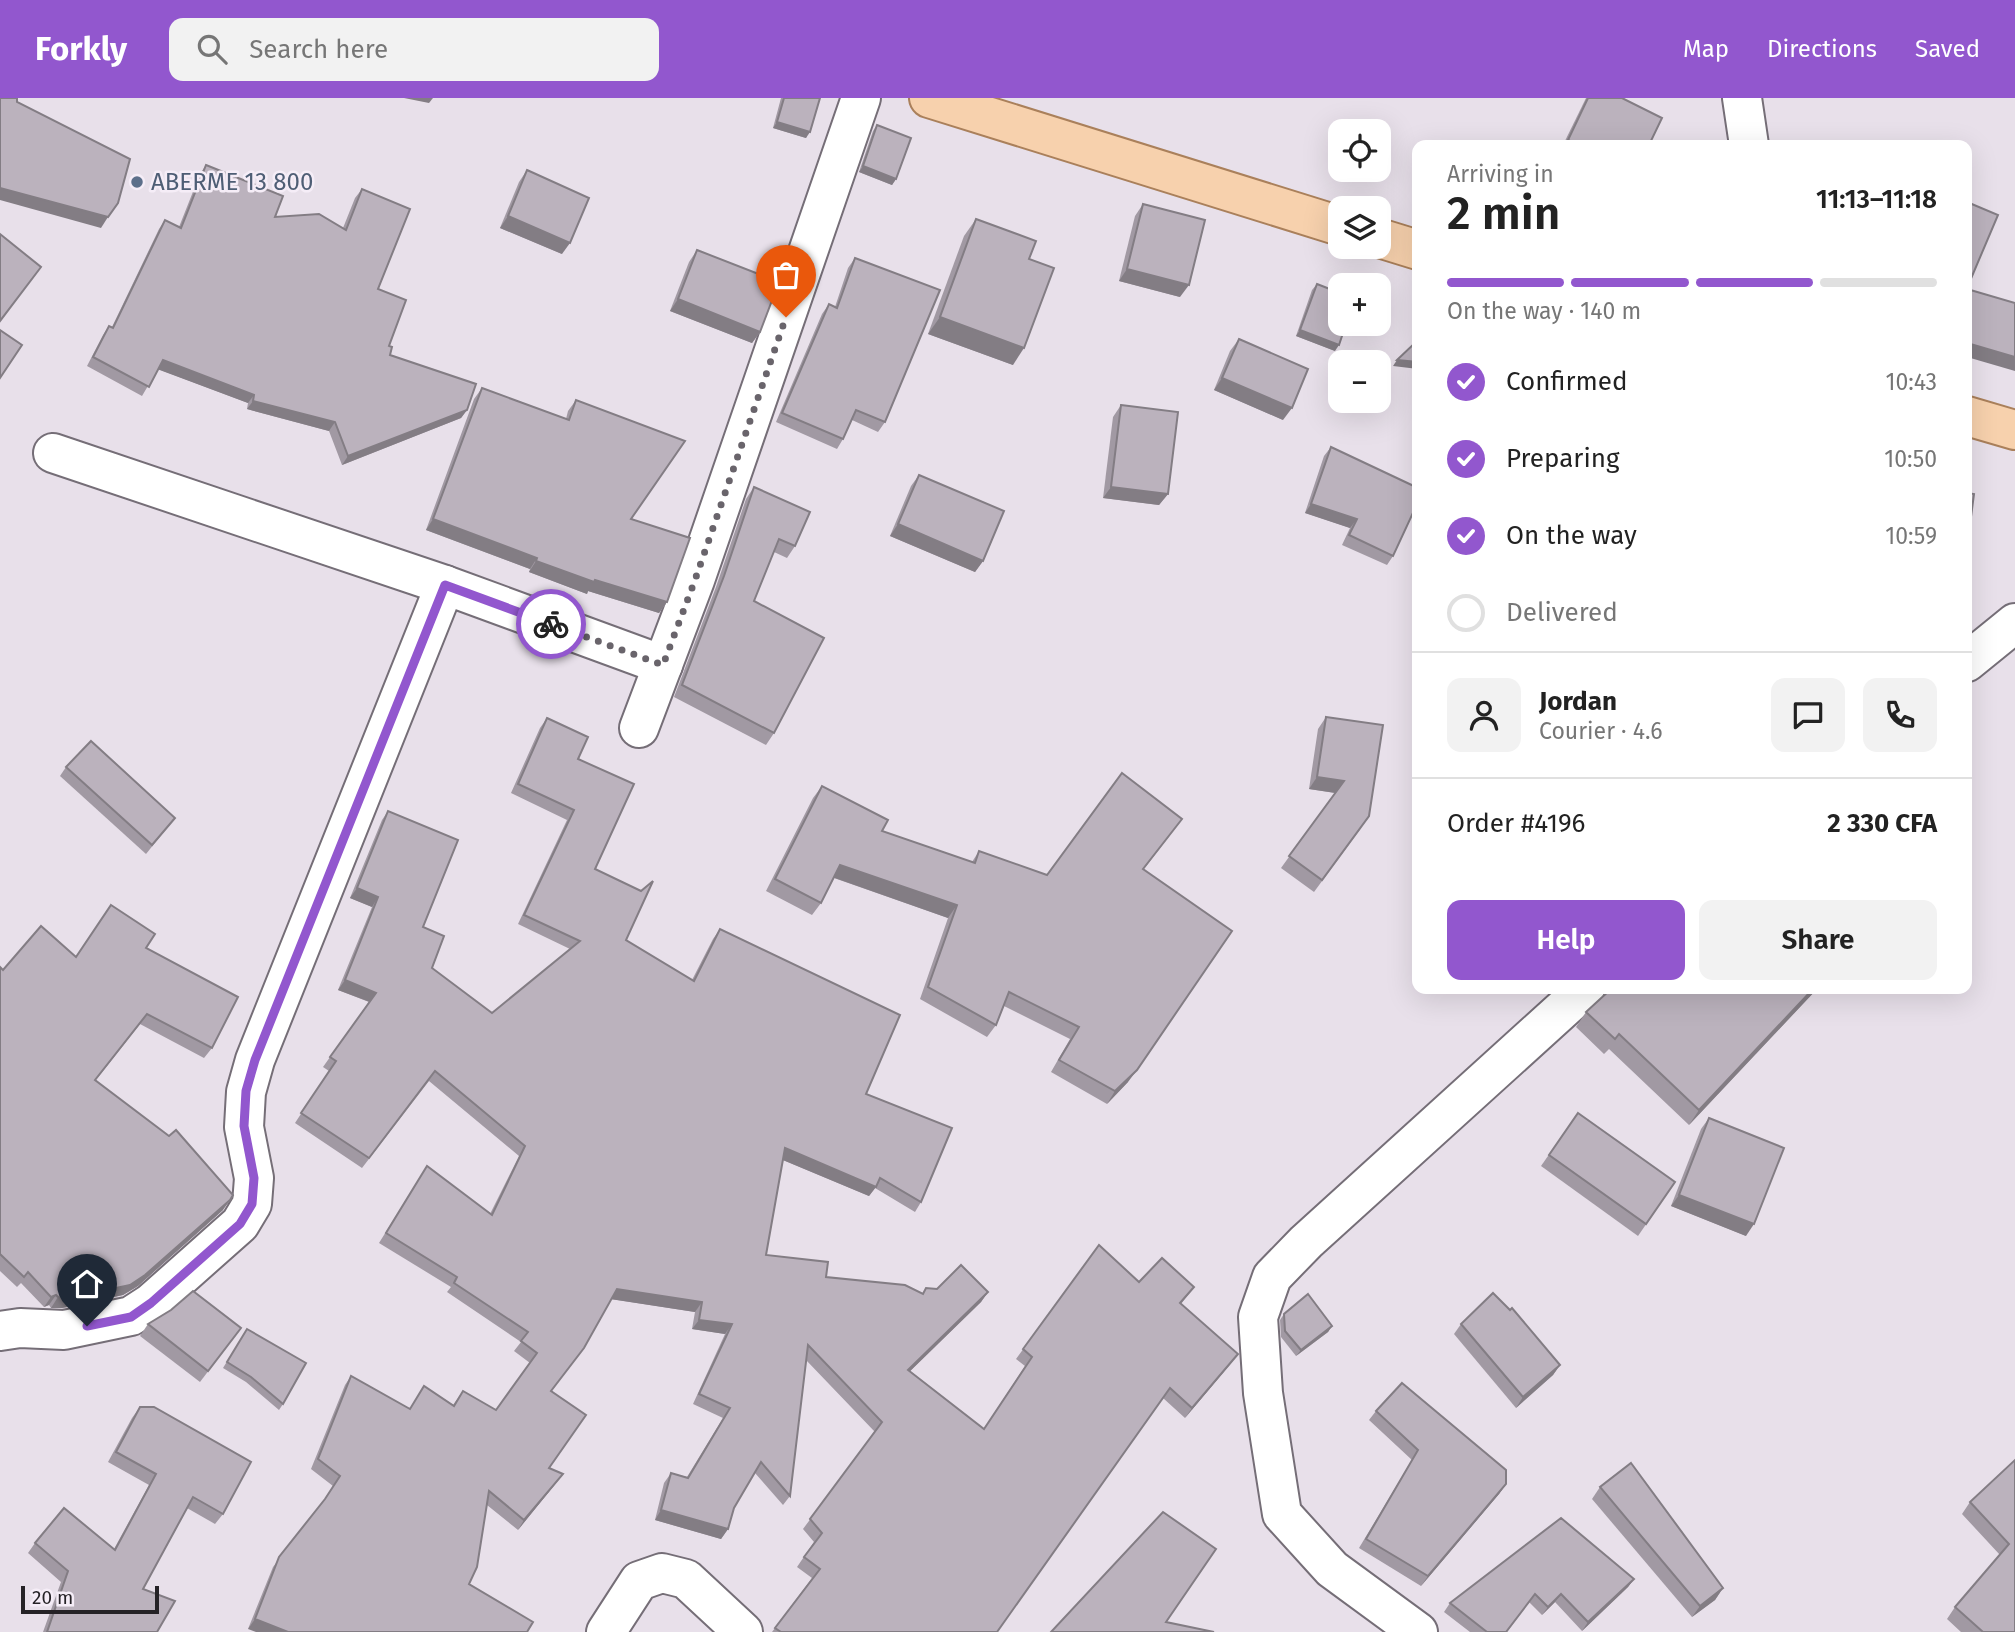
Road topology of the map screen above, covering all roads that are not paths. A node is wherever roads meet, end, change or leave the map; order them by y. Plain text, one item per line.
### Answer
1 (861, 98) edge
2 (929, 98) edge
3 (1742, 98) edge
4 (1748, 140) edge
5 (1328, 222) edge
6 (1391, 242) edge
7 (1412, 248) edge
8 (1972, 417) edge
9 (2015, 430) edge
10 (53, 453) dead end
11 (445, 585) junction
12 (2015, 623) edge
13 (1972, 659) edge
14 (663, 665) junction
15 (639, 728) dead end
16 (1579, 994) edge
17 (0, 1331) edge
18 (606, 1632) edge
19 (743, 1632) edge
20 (1418, 1632) edge

1 - 14 street
2 - 5 main road
3 - 4 street
6 - 7 main road
8 - 9 main road
10 - 11 street
11 - 14 street
11 - 17 street
12 - 13 street
14 - 15 street
16 - 20 street
18 - 19 street

